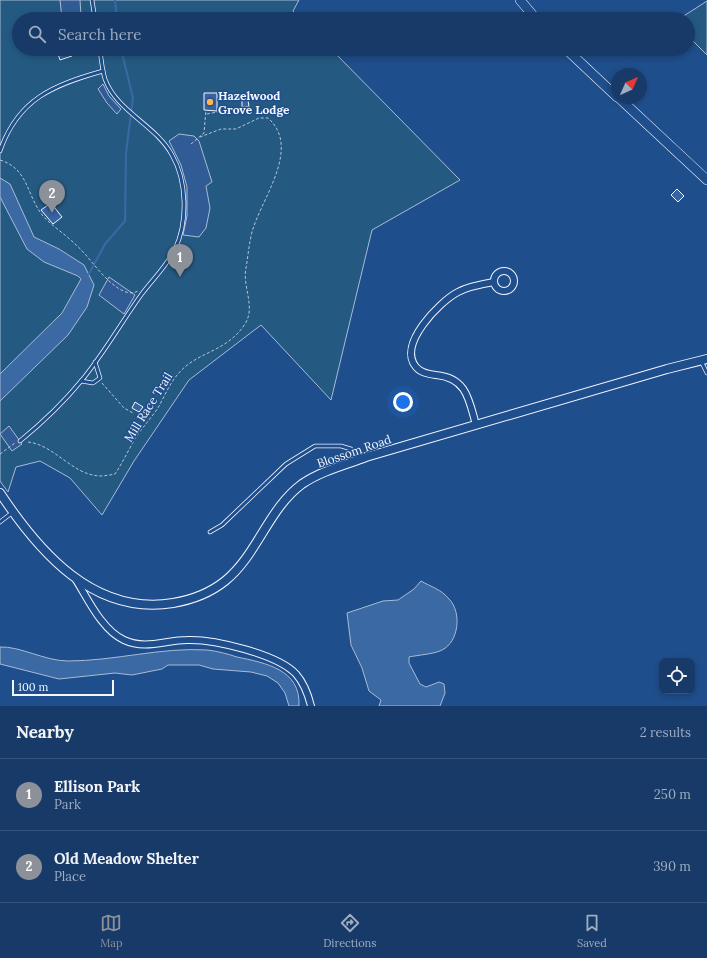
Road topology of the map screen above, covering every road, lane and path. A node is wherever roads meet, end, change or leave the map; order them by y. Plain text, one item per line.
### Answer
1 (92, 0) edge
2 (520, 0) edge
3 (94, 12) edge
4 (530, 12) edge
5 (101, 56) edge
6 (574, 56) edge
7 (103, 71) junction
8 (611, 91) edge
9 (626, 104) edge
10 (242, 107) dead end
11 (206, 110) dead end
12 (206, 114) junction
13 (200, 137) junction
14 (191, 144) dead end
15 (0, 151) edge
16 (0, 160) edge
17 (707, 180) edge
18 (494, 282) dead end
19 (140, 290) dead end
20 (704, 360) edge
21 (95, 362) junction
22 (707, 373) edge
23 (99, 380) junction
24 (81, 381) junction
25 (133, 413) dead end
26 (476, 425) junction
27 (20, 441) junction
28 (0, 454) edge
29 (361, 459) junction
30 (0, 493) edge
31 (13, 512) junction
32 (0, 522) edge
33 (210, 532) dead end
34 (76, 580) junction
35 (311, 706) edge

1 - 3 lane
2 - 4 main road
5 - 7 lane
6 - 8 main road
7 - 15 lane
7 - 21 lane
9 - 17 main road
10 - 12 path
11 - 12 path
12 - 13 path
13 - 14 path
13 - 27 path, Mill Race Trail
16 - 19 path
18 - 26 street
20 - 22 lane
20 - 26 street, Blossom Road
21 - 23 lane
21 - 24 lane
23 - 24 lane
23 - 25 path
24 - 27 lane
26 - 29 street, Blossom Road
27 - 28 path
29 - 33 lane
29 - 34 street, Blossom Road
30 - 31 street, Blossom Road
31 - 32 lane
31 - 34 street, Blossom Road
34 - 35 street

